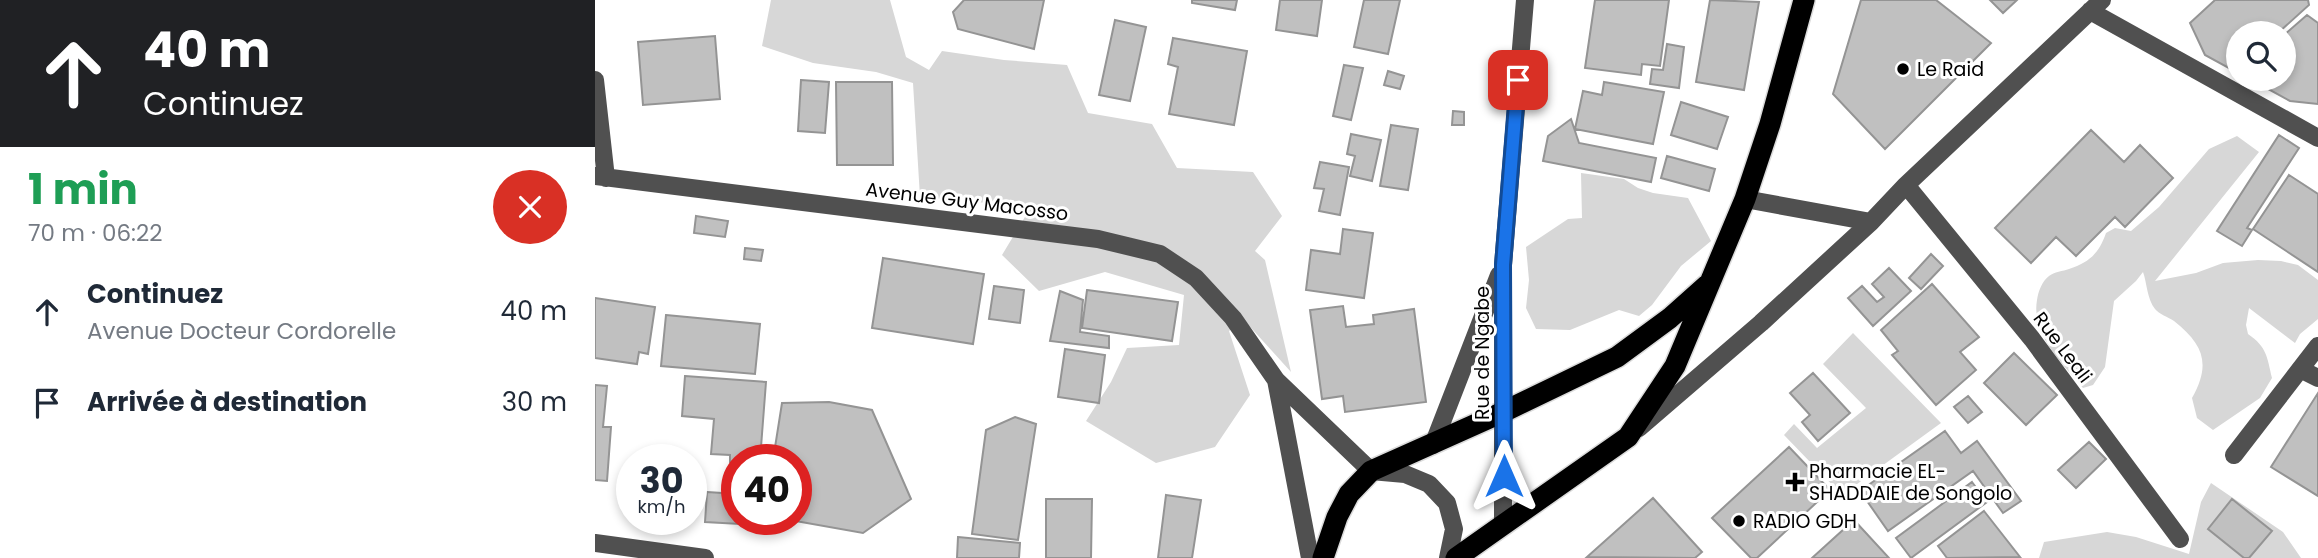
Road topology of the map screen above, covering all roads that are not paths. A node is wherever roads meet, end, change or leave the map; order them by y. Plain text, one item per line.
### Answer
1 (1525, 0) edge
2 (1804, 0) edge
3 (2096, 6) edge
4 (595, 80) edge
5 (2318, 138) edge
6 (601, 177) edge
7 (1906, 185) junction
8 (1745, 199) junction
9 (1871, 222) junction
10 (1503, 265) junction
11 (1710, 283) junction
12 (2318, 346) edge
13 (2300, 369) junction
14 (2318, 378) edge
15 (1276, 380) junction
16 (1503, 412) junction
17 (1628, 437) junction
18 (1433, 445) junction
19 (2234, 455) dead end
20 (1371, 471) junction
21 (1503, 525) junction
22 (2181, 539) dead end
23 (595, 543) edge
24 (705, 558) edge
25 (1310, 558) edge
26 (1323, 558) edge
27 (1448, 558) edge
28 (1457, 558) edge

1 - 10 street
2 - 8 highway
3 - 5 street
3 - 7 street
4 - 6 street
6 - 15 street, Avenue Guy Macosso
7 - 9 street
7 - 22 street, Rue Leali
8 - 9 street
8 - 11 highway
9 - 17 street
10 - 16 street, Rue de Ngabe
10 - 18 street
11 - 16 highway
11 - 17 highway
12 - 13 street
13 - 14 street
13 - 19 street
15 - 20 street
15 - 25 street
16 - 18 highway
16 - 21 street, Rue de Ngabe
17 - 21 highway
18 - 20 highway
20 - 26 highway
20 - 27 street
21 - 28 highway
23 - 24 street

